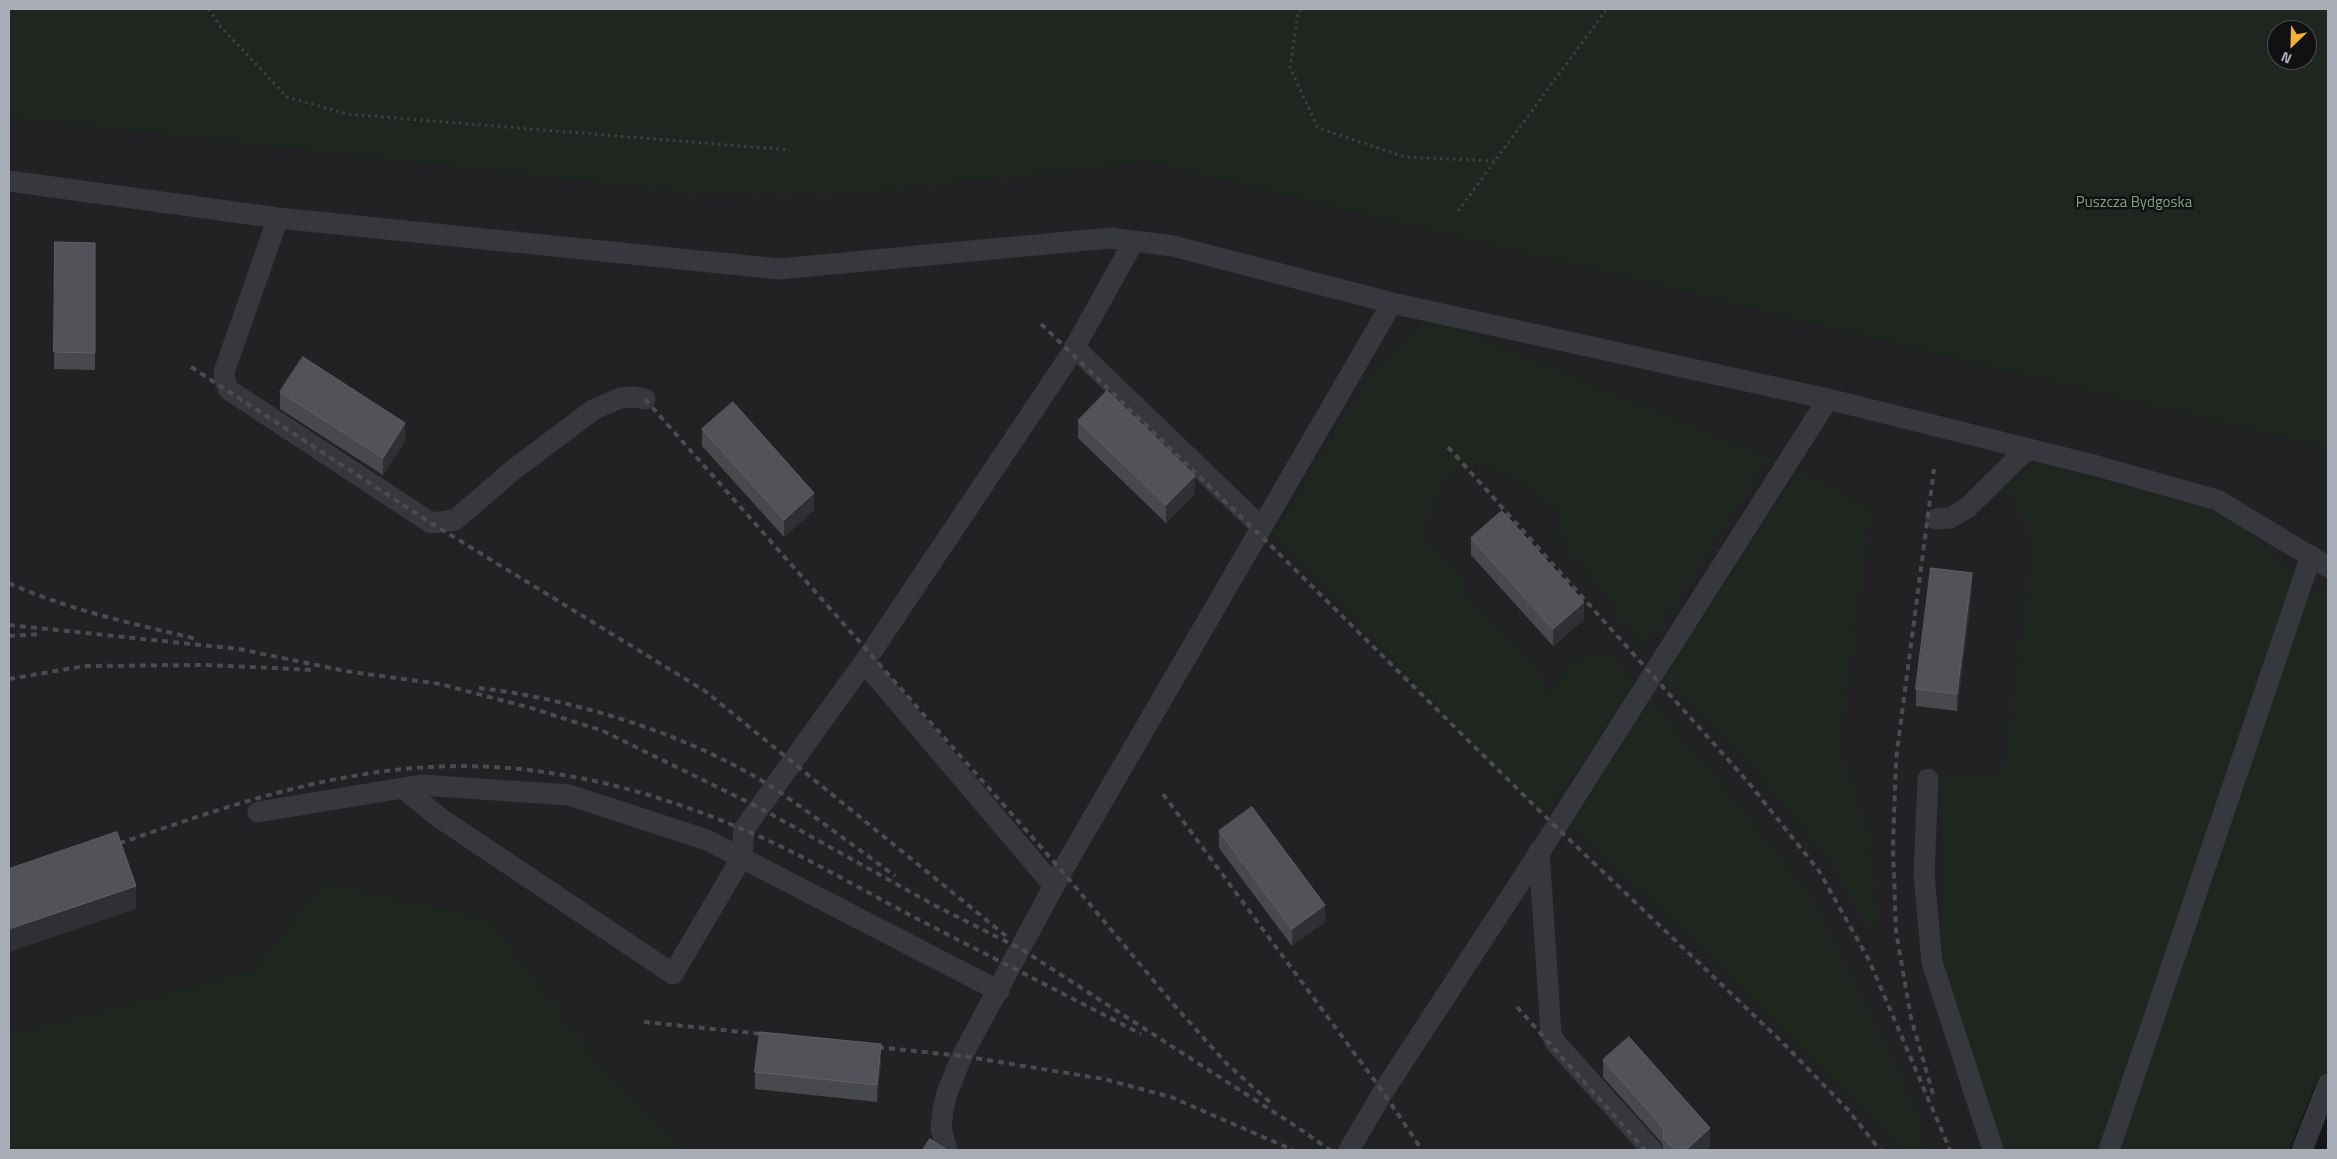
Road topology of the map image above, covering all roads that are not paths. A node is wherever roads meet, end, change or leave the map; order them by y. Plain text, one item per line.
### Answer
1 (9, 181) edge
2 (278, 218) junction
3 (1134, 241) junction
4 (1392, 303) junction
5 (1074, 347) junction
6 (645, 399) dead end
7 (1828, 399) junction
8 (2027, 448) junction
9 (1936, 519) dead end
10 (1261, 527) junction
11 (2320, 562) edge
12 (864, 662) junction
13 (1928, 779) dead end
14 (404, 789) junction
15 (258, 812) dead end
16 (1539, 852) junction
17 (742, 857) junction
18 (1054, 886) junction
19 (999, 991) junction
20 (2328, 1084) edge
21 (947, 1150) edge
22 (1349, 1150) edge
23 (1652, 1150) edge
24 (1993, 1150) edge
25 (2109, 1150) edge
26 (2302, 1150) edge

1 - 2 lane
2 - 3 lane
2 - 6 lane
3 - 4 lane
3 - 5 lane
4 - 7 lane
4 - 10 lane
5 - 10 lane
5 - 12 lane
7 - 8 lane
7 - 16 lane
8 - 9 lane
8 - 11 lane
10 - 18 lane
11 - 25 lane
12 - 17 lane
12 - 18 lane
13 - 24 lane
14 - 15 lane
14 - 17 lane
14 - 17 lane
16 - 22 lane
16 - 23 lane
17 - 19 lane
18 - 19 lane
19 - 21 lane
20 - 26 lane

